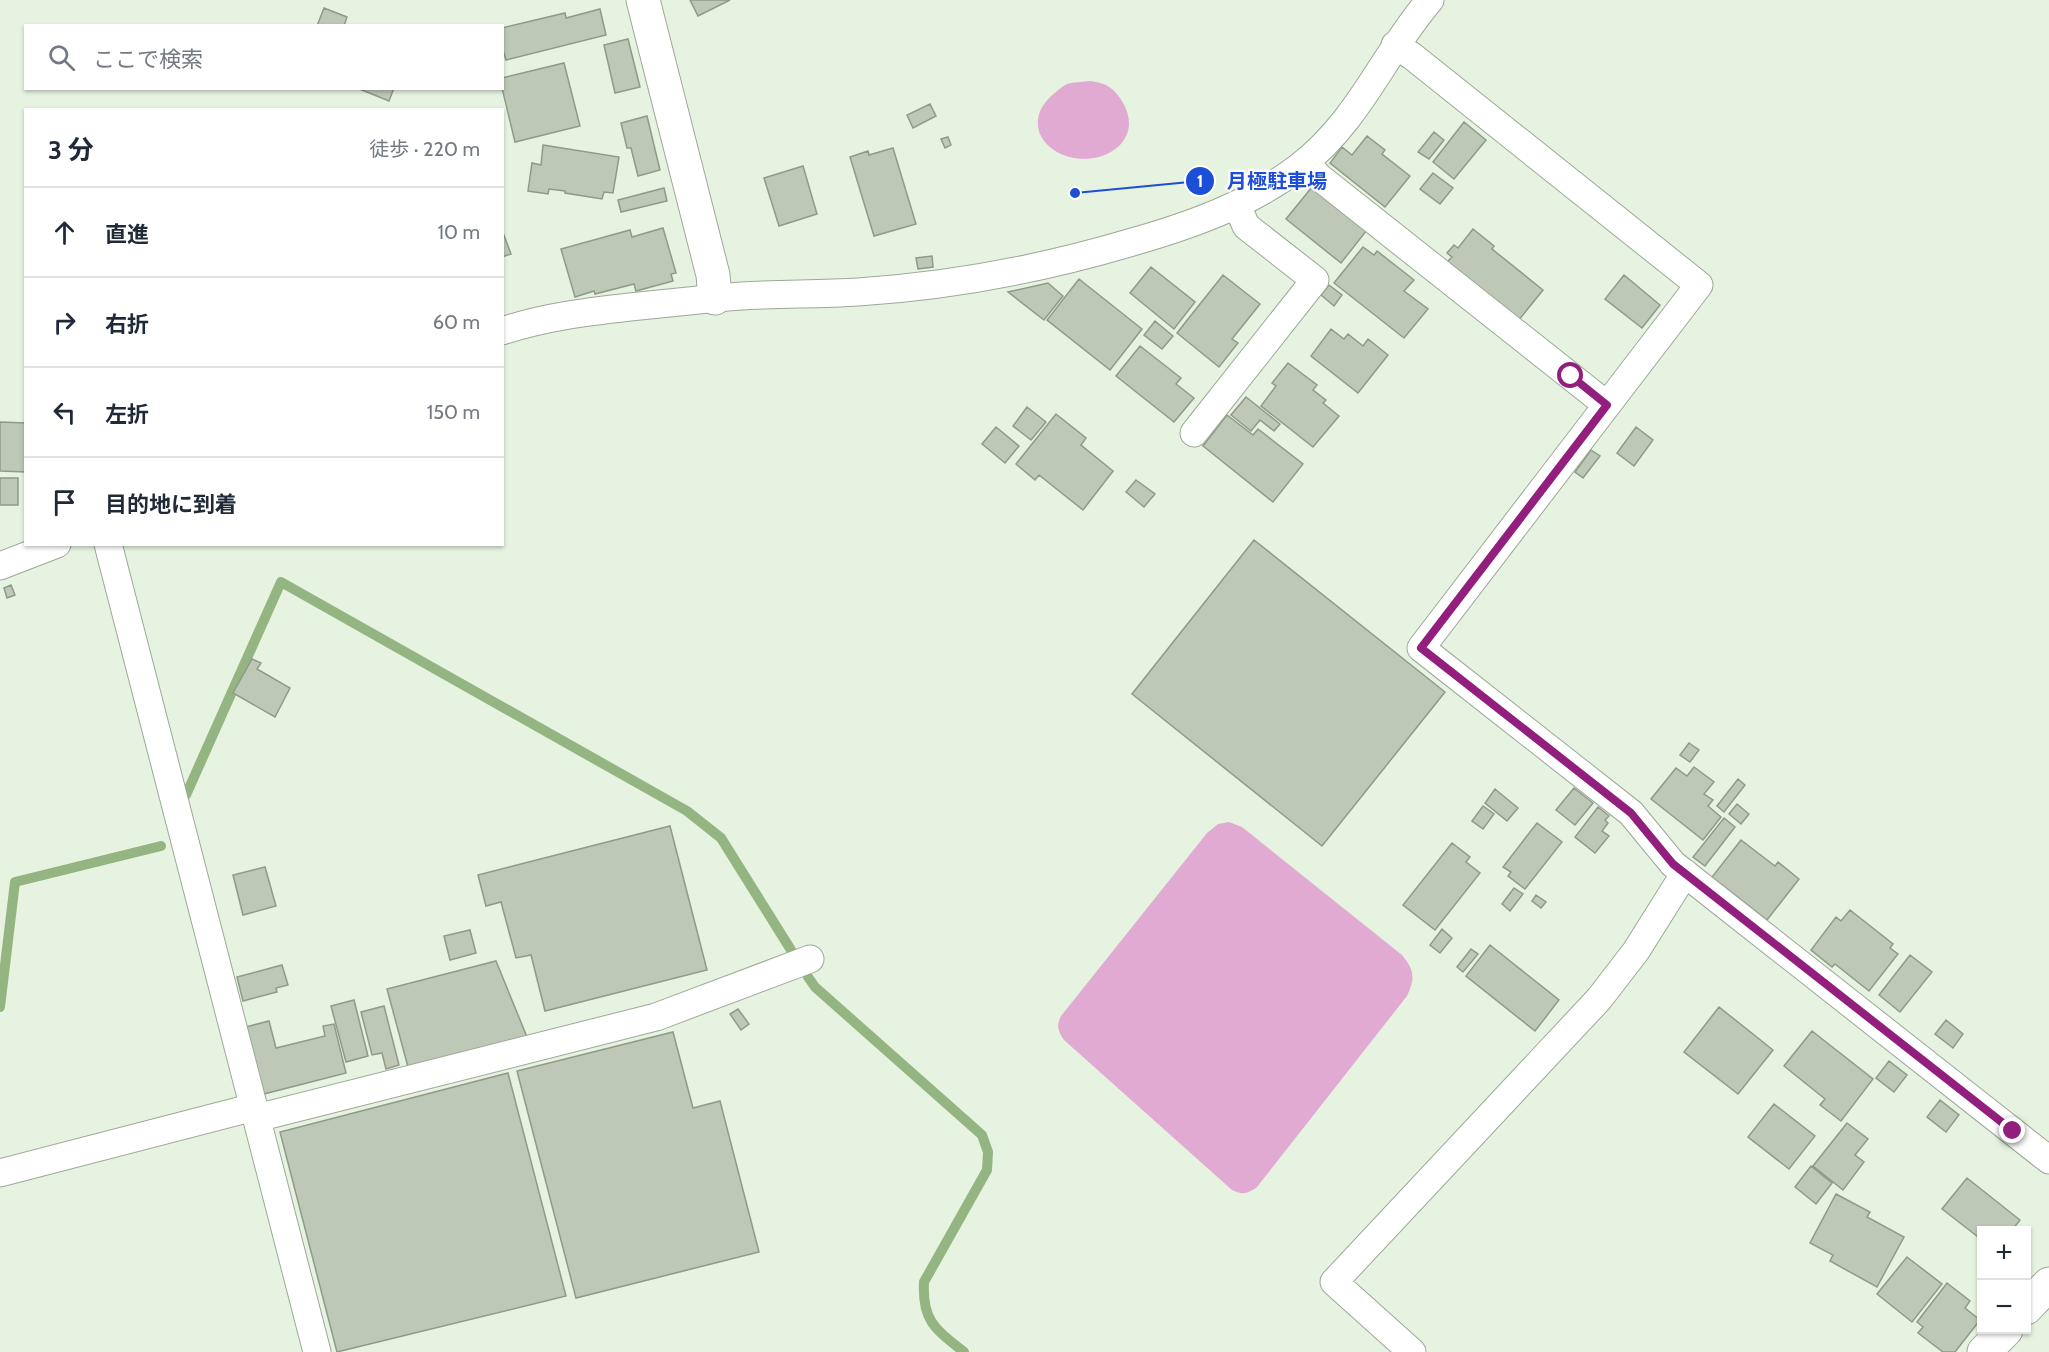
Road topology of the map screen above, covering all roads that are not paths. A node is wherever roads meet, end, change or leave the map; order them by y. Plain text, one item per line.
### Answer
1 (643, 0) edge
2 (1430, 0) edge
3 (1395, 45) junction
4 (1305, 162) junction
5 (1238, 205) junction
6 (715, 298) junction
7 (504, 330) edge
8 (1607, 405) junction
9 (1194, 433) dead end
10 (52, 546) edge
11 (109, 546) edge
12 (0, 566) edge
13 (1684, 873) junction
14 (810, 959) dead end
15 (255, 1112) junction
16 (2049, 1160) edge
17 (0, 1173) edge
18 (2049, 1284) edge
19 (2031, 1303) edge
20 (2001, 1334) edge
21 (317, 1352) edge
22 (1412, 1352) edge
23 (1984, 1352) edge

1 - 6 street
2 - 3 street
3 - 4 street
3 - 8 street
4 - 5 street
4 - 8 street
5 - 6 street
5 - 9 street
6 - 7 street
8 - 13 street
10 - 12 street
11 - 15 street
13 - 16 street
13 - 22 street
14 - 15 street
15 - 17 street
15 - 21 street
18 - 19 street
20 - 23 street

